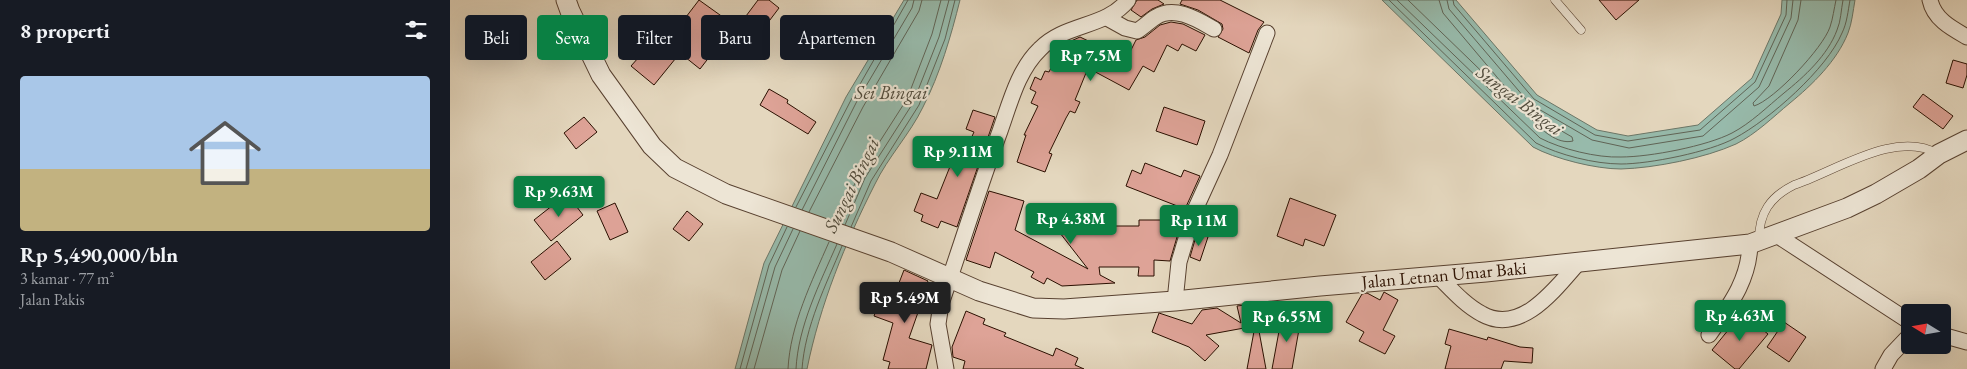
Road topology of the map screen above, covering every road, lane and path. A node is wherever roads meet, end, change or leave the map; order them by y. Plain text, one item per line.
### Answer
1 (566, 0) edge
2 (1128, 0) edge
3 (1555, 0) edge
4 (1930, 0) edge
5 (1107, 18) junction
6 (1214, 29) dead end
7 (1581, 30) dead end
8 (1267, 33) dead end
9 (1967, 37) edge
10 (1967, 140) edge
11 (1938, 154) junction
12 (1761, 240) junction
13 (1579, 262) junction
14 (1438, 276) junction
15 (950, 277) junction
16 (1175, 301) junction
17 (1901, 317) edge
18 (1709, 335) dead end
19 (1951, 338) edge
20 (1967, 342) edge
21 (1901, 344) edge
22 (946, 369) edge
23 (1883, 369) edge

1 - 15 street, Jalan Letnan Umar Baki
2 - 5 street
3 - 7 lane
4 - 9 street
5 - 6 street
5 - 15 street
8 - 16 street
10 - 11 street, Jalan Letnan Umar Baki
11 - 12 street, Jalan Letnan Umar Baki
11 - 12 lane
12 - 13 street, Jalan Letnan Umar Baki
12 - 17 street
12 - 18 street
13 - 14 street, Jalan Letnan Umar Baki
13 - 14 street
14 - 16 street, Jalan Letnan Umar Baki
15 - 16 street, Jalan Letnan Umar Baki
15 - 22 street
19 - 20 street
21 - 23 street

